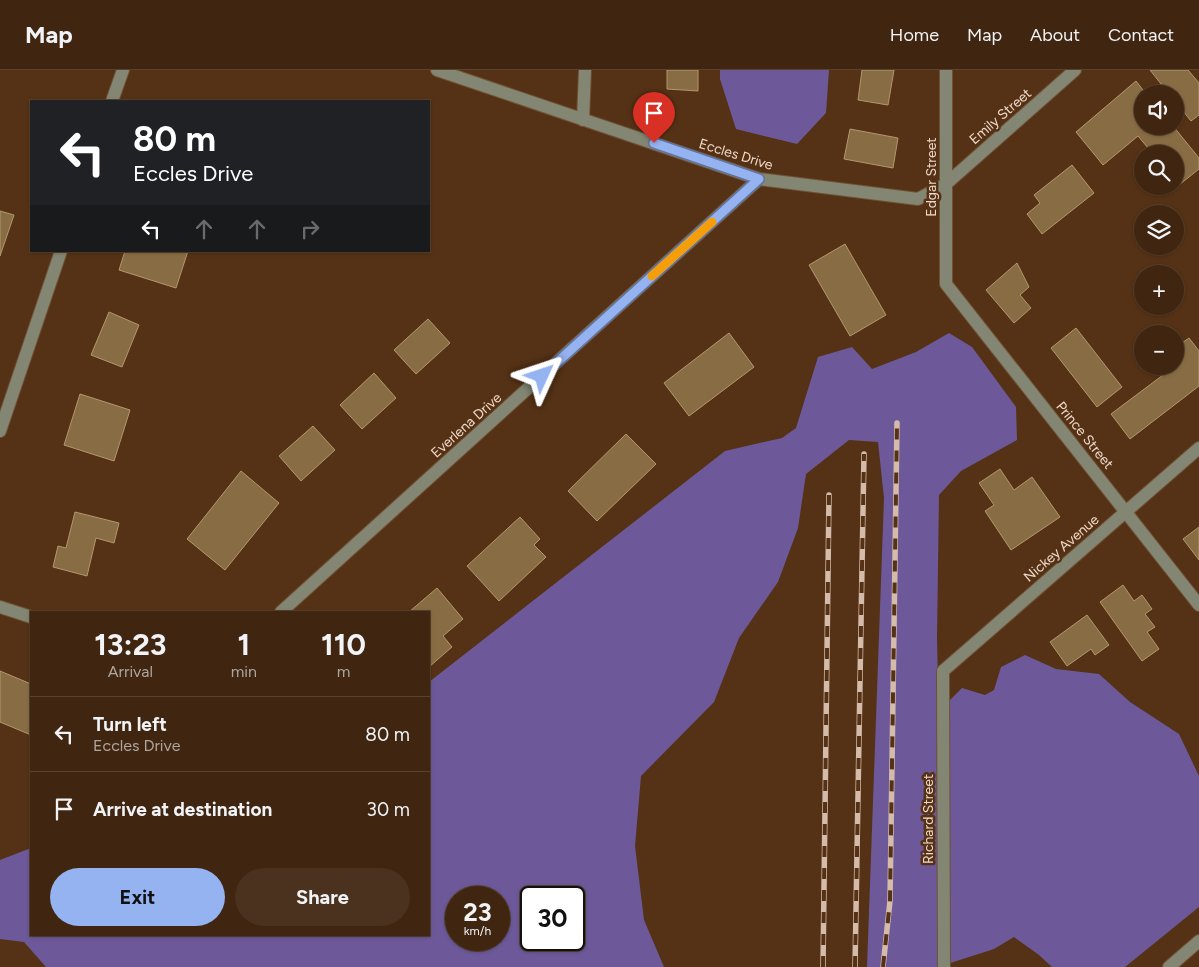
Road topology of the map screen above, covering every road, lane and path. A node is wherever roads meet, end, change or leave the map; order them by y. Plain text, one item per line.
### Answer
1 (123, 70) edge
2 (437, 70) edge
3 (585, 70) edge
4 (946, 70) edge
5 (1075, 70) edge
6 (112, 100) edge
7 (583, 120) junction
8 (759, 179) junction
9 (946, 184) junction
10 (61, 252) edge
11 (946, 284) joint
12 (0, 431) edge
13 (1199, 448) edge
14 (1126, 511) junction
15 (1199, 605) edge
16 (0, 606) edge
17 (282, 611) edge
18 (30, 617) edge
19 (943, 671) joint
20 (1199, 941) edge
21 (944, 967) edge
22 (1169, 967) edge

1 - 6 street
2 - 7 street, Eccles Drive
3 - 7 street
4 - 9 street, Edgar Street
5 - 9 street, Emily Street
7 - 8 street, Eccles Drive
8 - 9 street, Eccles Drive
8 - 17 street, Everlena Drive
9 - 11 street, Edgar Street
10 - 12 street
11 - 14 street, Prince Street
13 - 14 street, Nickey Avenue
14 - 15 street, Prince Street
14 - 19 street, Nickey Avenue
16 - 18 street
19 - 21 street, Richard Street
20 - 22 street

